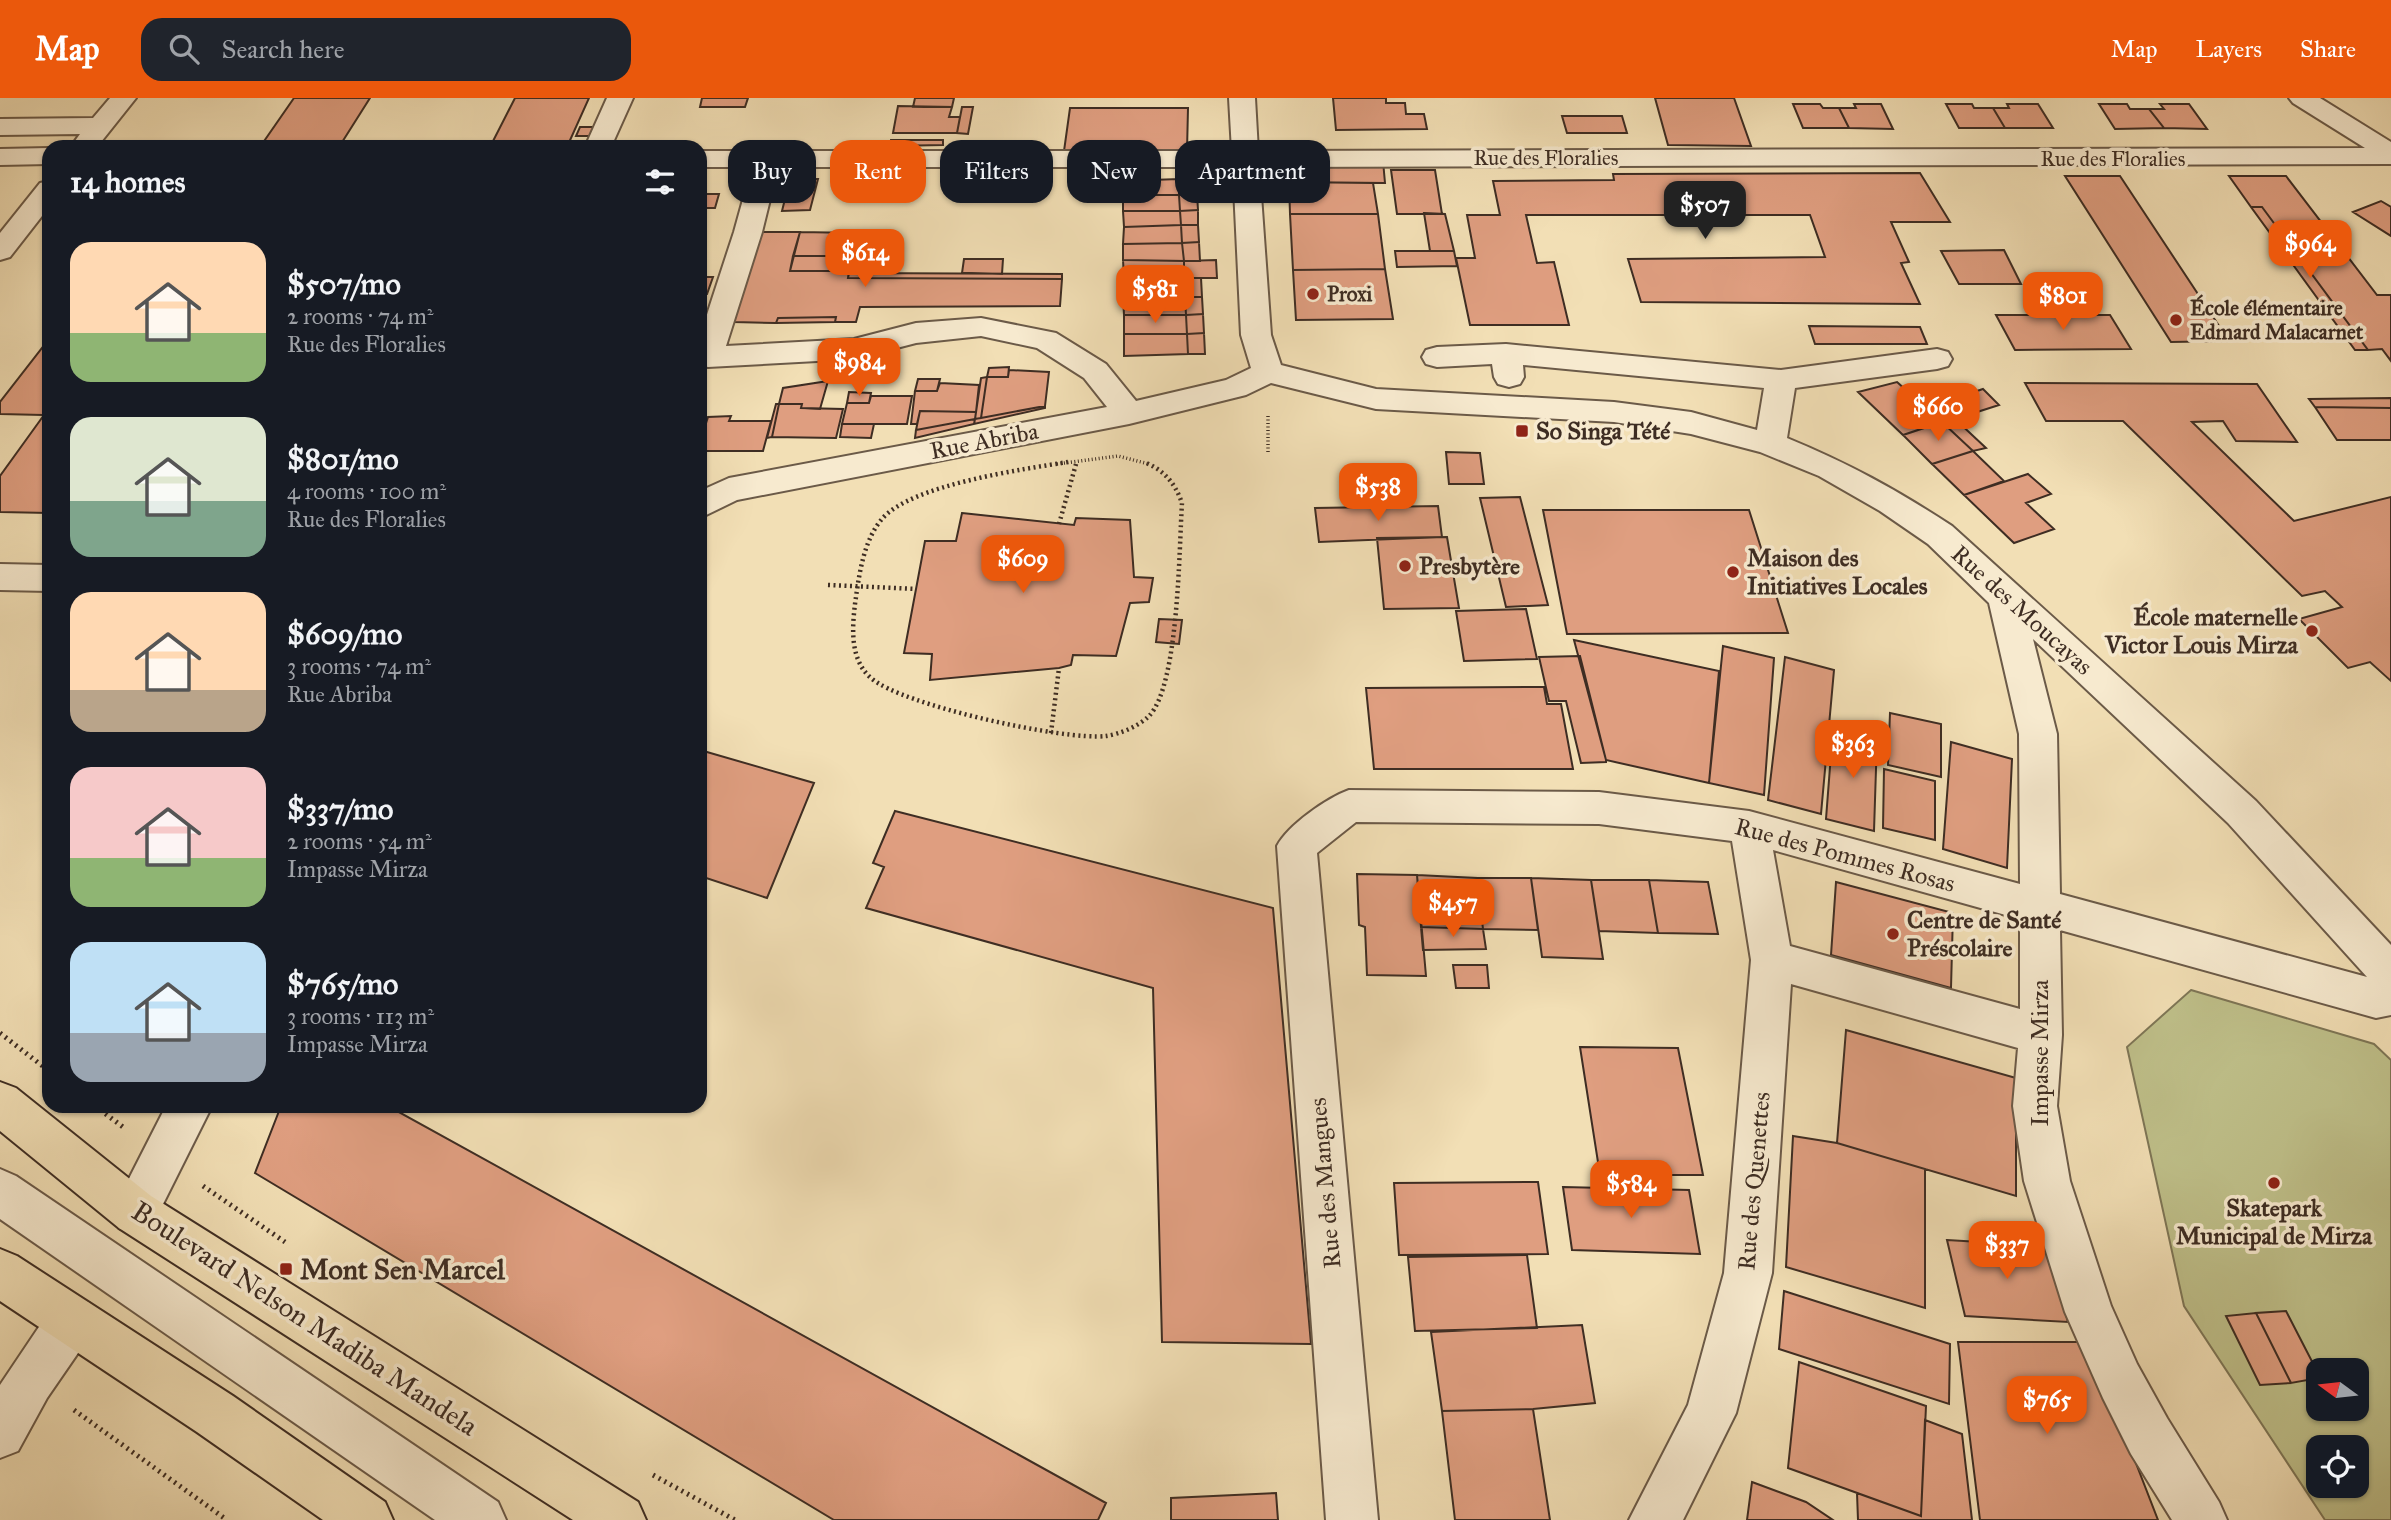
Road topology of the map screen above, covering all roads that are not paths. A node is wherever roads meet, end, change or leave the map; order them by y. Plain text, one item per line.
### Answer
1 (123, 98) edge
2 (620, 98) edge
3 (1242, 98) edge
4 (2302, 98) edge
5 (0, 127) edge
6 (100, 127) junction
7 (90, 140) edge
8 (601, 140) edge
9 (1244, 140) edge
10 (2391, 155) edge
11 (42, 156) edge
12 (0, 157) edge
13 (1175, 157) edge
14 (1330, 157) edge
15 (707, 159) edge
16 (728, 159) edge
17 (816, 160) edge
18 (42, 198) edge
19 (756, 203) edge
20 (1248, 203) edge
21 (0, 251) edge
22 (1506, 354) junction
23 (1437, 356) dead end
24 (1937, 359) dead end
25 (1268, 372) junction
26 (1781, 380) junction
27 (1512, 407) junction
28 (1129, 413) junction
29 (1770, 444) junction
30 (707, 502) edge
31 (0, 577) edge
32 (42, 579) edge
33 (2005, 597) junction
34 (1749, 827) junction
35 (1297, 846) joint
36 (2039, 907) junction
37 (1772, 960) junction
38 (2391, 974) edge
39 (2391, 996) edge
40 (2041, 1035) junction
41 (0, 1103) edge
42 (186, 1113) edge
43 (0, 1192) edge
44 (135, 1212) junction
45 (0, 1273) edge
46 (72, 1320) junction
47 (0, 1433) edge
48 (367, 1520) edge
49 (480, 1520) edge
50 (620, 1520) edge
51 (1352, 1520) edge
52 (1655, 1520) edge
53 (2201, 1520) edge

1 - 6 street
2 - 8 street
3 - 9 street
4 - 10 street
5 - 6 street
6 - 7 street
10 - 14 street, Rue des Floralies
11 - 12 street
13 - 17 street, Rue des Floralies
15 - 16 street, Rue des Floralies
18 - 21 street
19 - 28 street
20 - 25 street
22 - 23 street
22 - 26 street
22 - 27 street
24 - 26 street
25 - 27 street, Rue des Moucayas
25 - 28 street, Rue Abriba
26 - 29 street
27 - 29 street, Rue des Moucayas
28 - 30 street, Rue Abriba
29 - 33 street, Rue des Moucayas
31 - 32 street
33 - 36 street, Impasse Mirza
33 - 38 street, Rue des Moucayas
34 - 35 street, Rue des Pommes Rosas
34 - 36 street, Rue des Pommes Rosas
34 - 37 street, Rue des Quenettes
35 - 51 street, Rue des Mangues
36 - 39 street, Rue des Pommes Rosas
36 - 40 street, Impasse Mirza
37 - 40 street
37 - 52 street, Rue des Quenettes
40 - 53 street, Impasse Mirza
41 - 44 main road, Boulevard Nelson Madiba Mandela
42 - 44 street
43 - 49 street
44 - 50 main road, Boulevard Nelson Madiba Mandela
45 - 46 main road
46 - 47 street
46 - 48 main road

